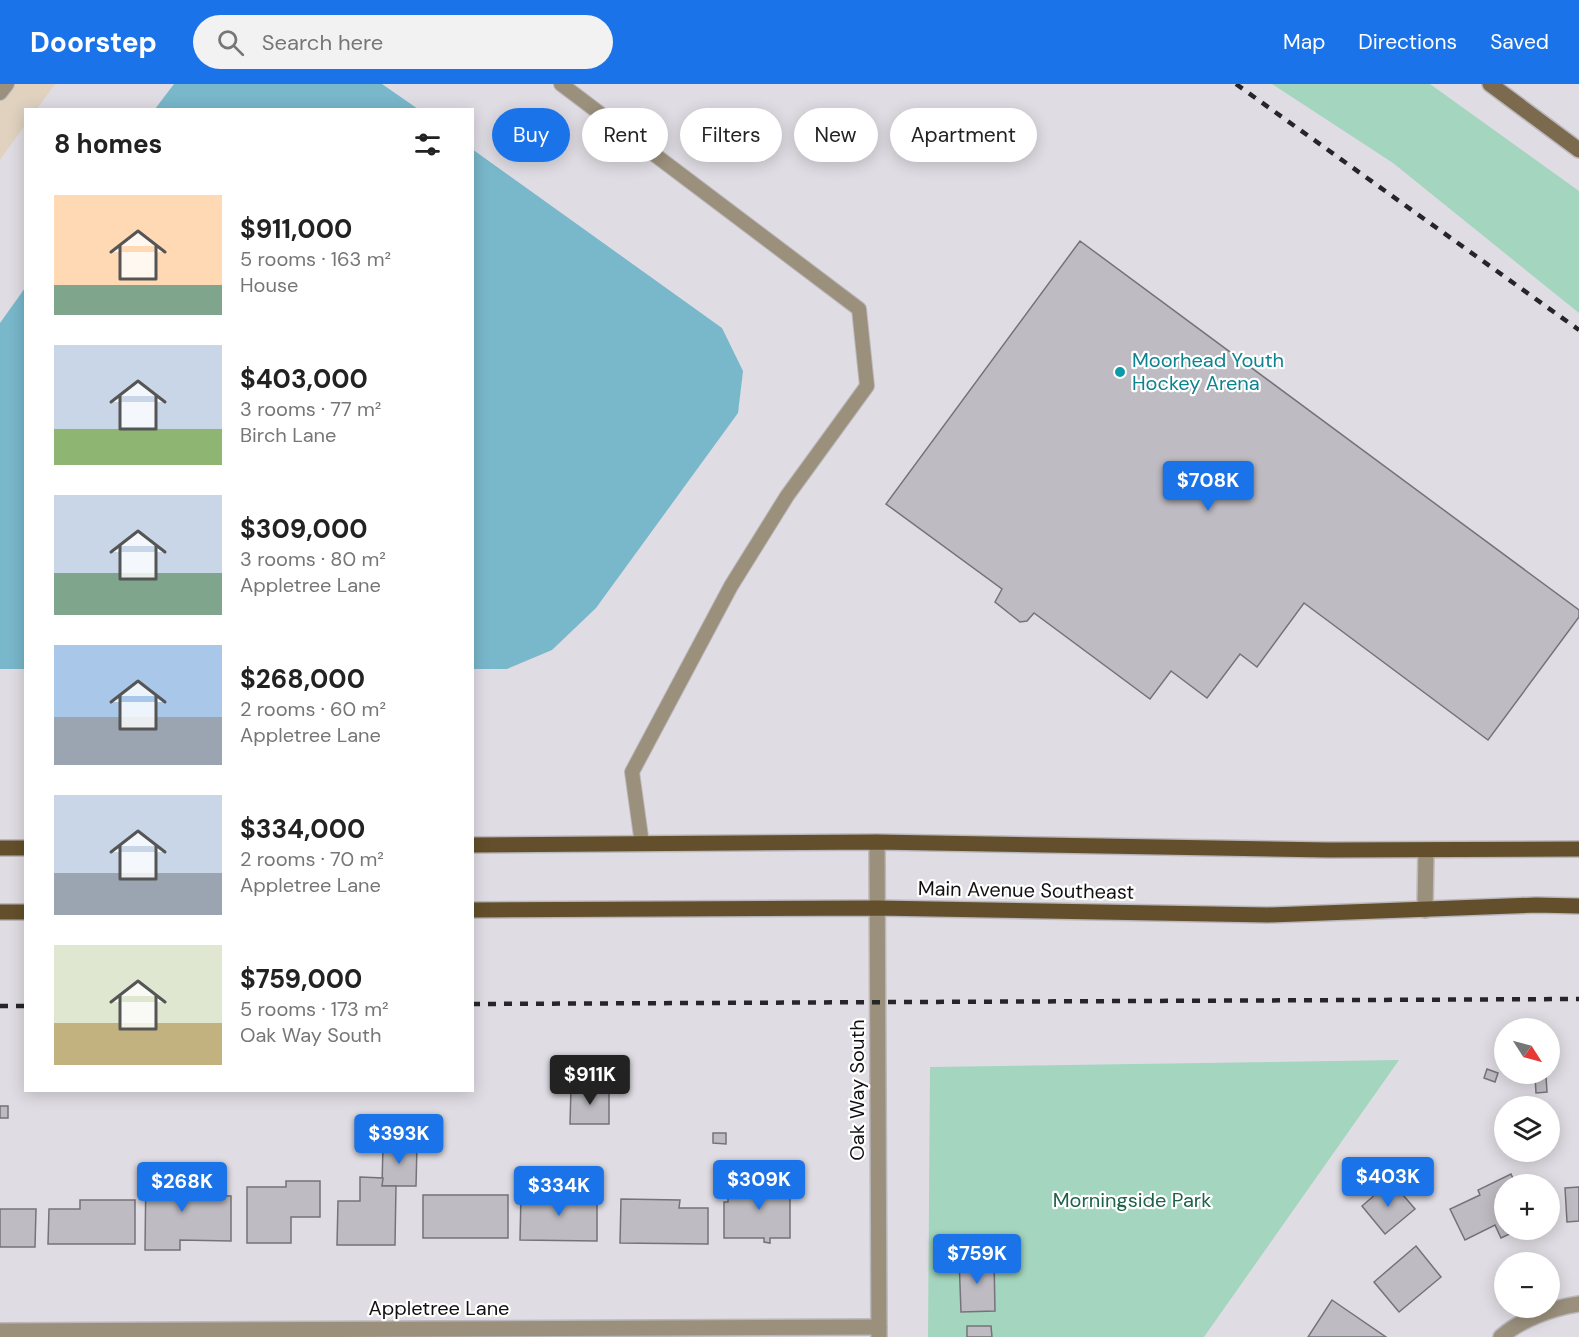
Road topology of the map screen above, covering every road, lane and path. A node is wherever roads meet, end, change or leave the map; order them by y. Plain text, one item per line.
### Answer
1 (6, 84) edge
2 (561, 84) edge
3 (1490, 84) edge
4 (0, 93) edge
5 (1579, 150) edge
6 (877, 842) junction
7 (642, 844) junction
8 (474, 845) edge
9 (0, 848) edge
10 (24, 848) edge
11 (1579, 849) edge
12 (1426, 850) junction
13 (1579, 906) edge
14 (877, 908) junction
15 (1425, 909) junction
16 (474, 910) edge
17 (0, 912) edge
18 (24, 912) edge
19 (1579, 1304) edge
20 (0, 1331) edge
21 (879, 1332) edge
22 (1501, 1337) edge

1 - 4 lane
2 - 7 lane
3 - 5 main road
6 - 7 main road
6 - 12 main road
6 - 14 street, Oak Way South
7 - 8 main road
9 - 10 main road
11 - 12 main road
12 - 15 street
13 - 15 main road, Main Avenue Southeast
14 - 15 main road, Main Avenue Southeast
14 - 16 main road, Main Avenue Southeast
14 - 21 street, Oak Way South
17 - 18 main road
19 - 22 street
20 - 21 street, Appletree Lane

